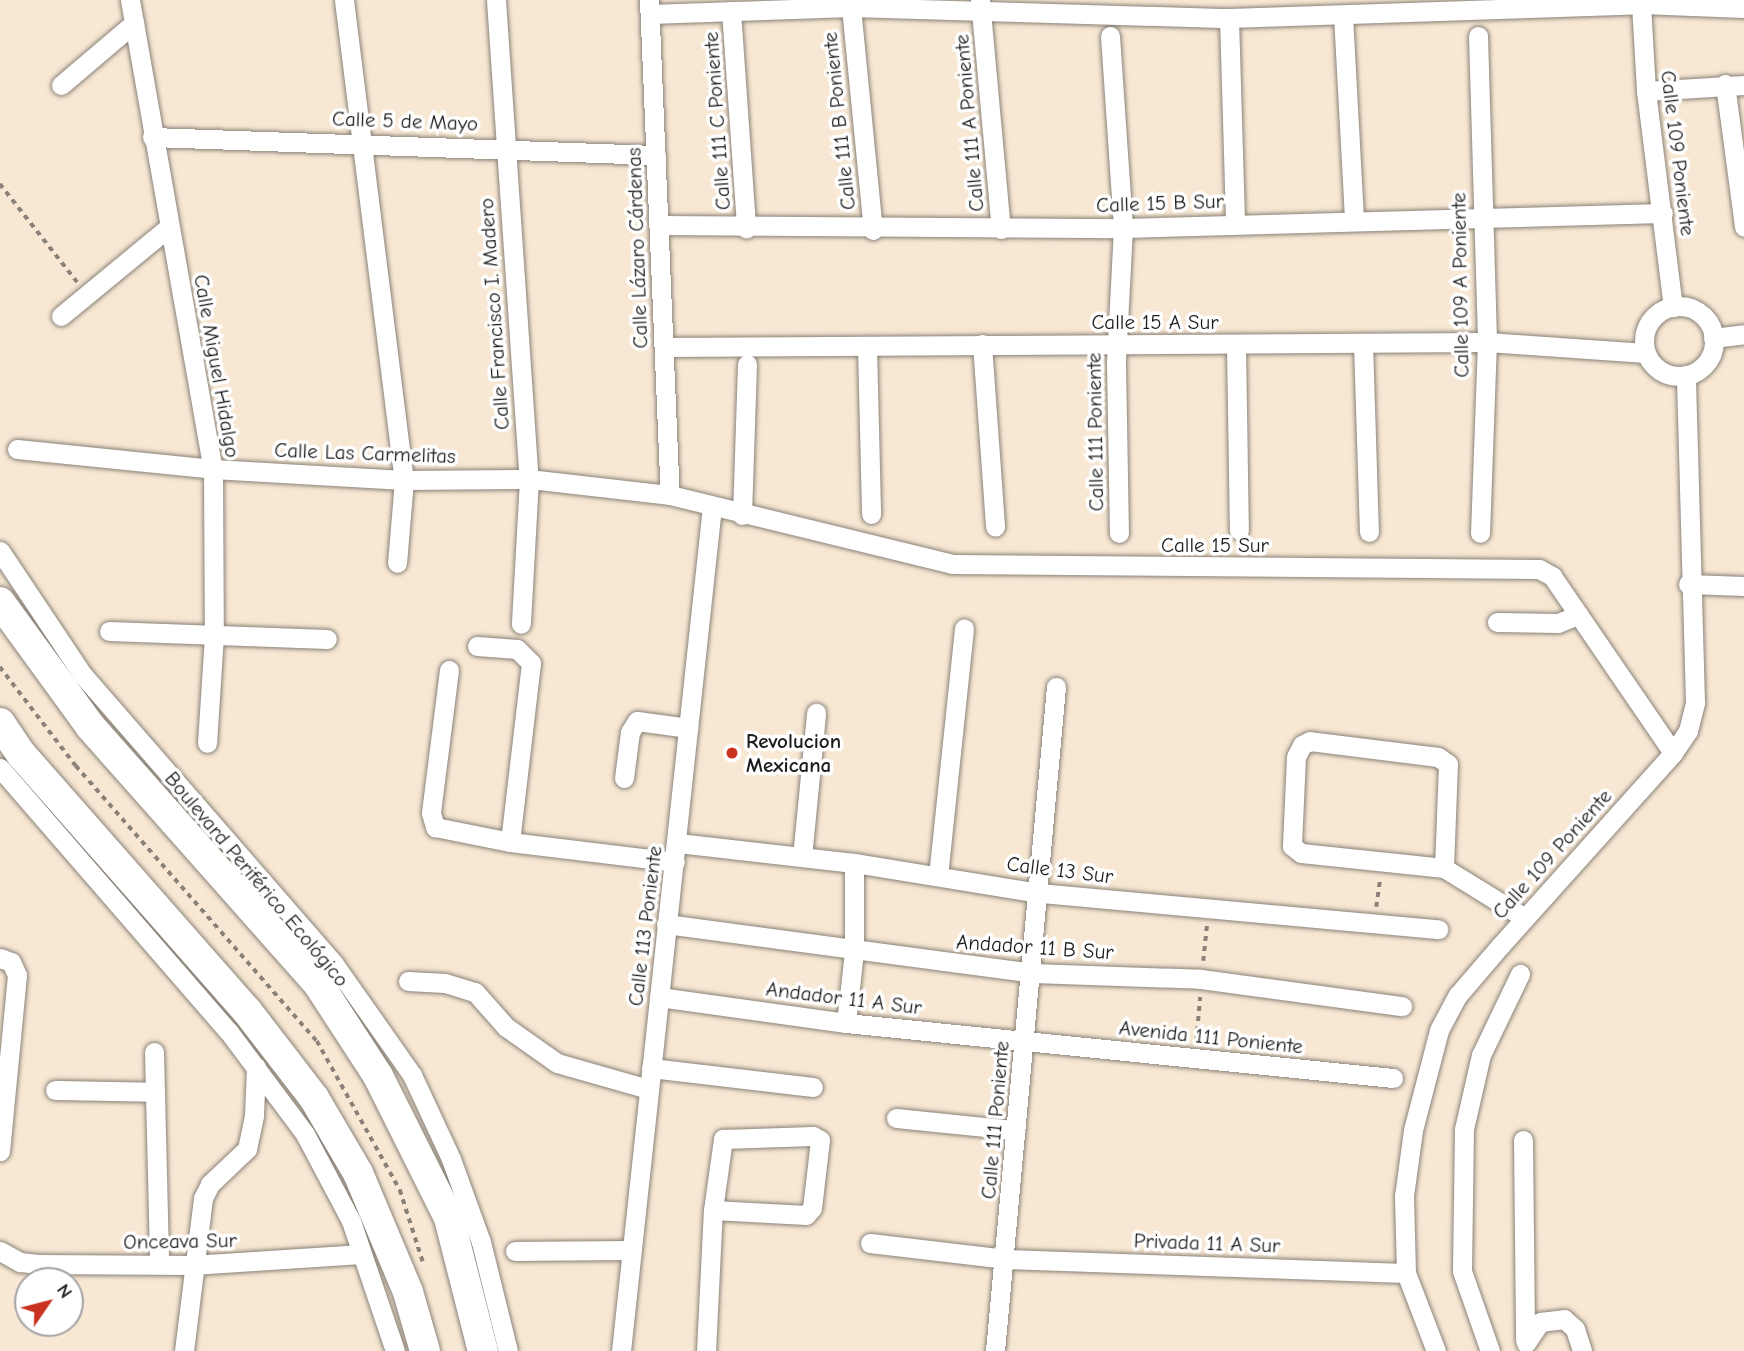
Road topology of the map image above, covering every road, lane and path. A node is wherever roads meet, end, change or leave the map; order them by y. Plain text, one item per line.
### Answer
1 (130, 0) edge
2 (344, 0) edge
3 (496, 0) edge
4 (791, 3) edge
5 (1641, 5) junction
6 (982, 6) edge
7 (650, 7) edge
8 (851, 7) junction
9 (1744, 8) edge
10 (1140, 9) edge
11 (731, 11) junction
12 (1343, 15) junction
13 (1229, 18) junction
14 (134, 23) junction
15 (1110, 36) dead end
16 (1478, 36) dead end
17 (1735, 84) edge
18 (61, 85) dead end
19 (1646, 91) junction
20 (152, 137) junction
21 (360, 142) junction
22 (505, 148) junction
23 (656, 155) junction
24 (0, 184) edge
25 (1664, 213) junction
26 (1482, 216) junction
27 (1354, 221) junction
28 (1235, 223) junction
29 (659, 225) junction
30 (1744, 226) edge
31 (169, 227) junction
32 (746, 228) junction
33 (1123, 228) junction
34 (1001, 229) junction
35 (873, 230) junction
36 (87, 295) junction
37 (1673, 307) junction
38 (61, 316) dead end
39 (1744, 334) edge
40 (1713, 338) junction
41 (1488, 342) junction
42 (1363, 343) junction
43 (982, 344) junction
44 (1116, 345) junction
45 (1236, 345) junction
46 (867, 346) junction
47 (664, 347) junction
48 (1646, 353) junction
49 (747, 365) dead end
50 (1686, 375) junction
51 (17, 449) dead end
52 (213, 469) junction
53 (529, 479) junction
54 (404, 480) junction
55 (670, 495) junction
56 (712, 506) junction
57 (871, 514) dead end
58 (742, 515) junction
59 (995, 527) dead end
60 (1240, 530) dead end
61 (1119, 533) dead end
62 (1369, 533) dead end
63 (1480, 533) dead end
64 (0, 551) edge
65 (397, 563) dead end
66 (1688, 584) junction
67 (1744, 586) edge
68 (0, 602) edge
69 (1578, 615) junction
70 (1497, 622) dead end
71 (521, 624) dead end
72 (964, 628) dead end
73 (109, 631) dead end
74 (214, 635) junction
75 (327, 639) dead end
76 (477, 646) dead end
77 (0, 667) edge
78 (449, 670) dead end
79 (1056, 687) dead end
80 (22, 698) dead end
81 (816, 713) dead end
82 (0, 723) edge
83 (689, 728) junction
84 (207, 743) dead end
85 (1673, 753) junction
86 (0, 768) edge
87 (624, 778) dead end
88 (510, 842) junction
89 (676, 852) junction
90 (802, 857) junction
91 (1383, 861) junction
92 (854, 863) junction
93 (1444, 868) junction
94 (938, 876) junction
95 (1040, 892) junction
96 (1525, 918) junction
97 (1374, 921) junction
98 (666, 924) junction
99 (1438, 929) dead end
100 (854, 951) junction
101 (5, 960) edge
102 (1032, 973) junction
103 (1520, 974) dead end
104 (408, 981) dead end
105 (659, 997) junction
106 (1402, 1006) dead end
107 (846, 1023) junction
108 (1025, 1041) junction
109 (154, 1052) dead end
110 (256, 1068) junction
111 (651, 1068) junction
112 (1393, 1078) dead end
113 (813, 1087) dead end
114 (649, 1089) junction
115 (55, 1090) dead end
116 (156, 1092) junction
117 (896, 1118) dead end
118 (1015, 1130) junction
119 (1523, 1140) dead end
120 (0, 1152) edge
121 (713, 1210) junction
122 (870, 1243) dead end
123 (631, 1250) junction
124 (0, 1251) edge
125 (515, 1251) dead end
126 (362, 1254) junction
127 (1006, 1259) junction
128 (159, 1264) junction
129 (192, 1265) junction
130 (1406, 1273) junction
131 (1527, 1345) edge
132 (184, 1351) edge
133 (395, 1351) edge
134 (425, 1351) edge
135 (483, 1351) edge
136 (508, 1351) edge
137 (621, 1351) edge
138 (706, 1351) edge
139 (995, 1351) edge
140 (1437, 1351) edge
141 (1490, 1351) edge
142 (1582, 1351) edge

1 - 14 street, Calle Miguel Hidalgo
2 - 21 street
3 - 22 street, Calle Francisco I. Madero
4 - 8 street
4 - 11 street
5 - 9 street
5 - 12 street
5 - 19 street, Calle 109 Poniente
6 - 8 street
6 - 10 street
6 - 34 street, Calle 111 A Poniente
7 - 11 street
7 - 23 street, Calle Lázaro Cárdenas
8 - 35 street, Calle 111 B Poniente
10 - 13 street
11 - 32 street, Calle 111 C Poniente
12 - 13 street
12 - 27 street
13 - 28 street
14 - 18 street
14 - 20 street, Calle Miguel Hidalgo
15 - 33 street, Calle 111 Poniente
16 - 26 street, Calle 109 A Poniente
17 - 19 street
17 - 30 street
19 - 25 street, Calle 109 Poniente
20 - 21 street, Calle 5 de Mayo
20 - 31 street, Calle Miguel Hidalgo
21 - 22 street, Calle 5 de Mayo
21 - 54 street
22 - 23 street, Calle 5 de Mayo
22 - 53 street, Calle Francisco I. Madero
23 - 29 street, Calle Lázaro Cárdenas
24 - 36 path
25 - 26 street, Calle 15 B Sur
25 - 37 street, Calle 109 Poniente
26 - 27 street, Calle 15 B Sur
26 - 41 street, Calle 109 A Poniente
27 - 28 street, Calle 15 B Sur
28 - 33 street, Calle 15 B Sur
29 - 32 street, Calle 15 B Sur
29 - 47 street, Calle Lázaro Cárdenas
31 - 36 street
31 - 52 street, Calle Miguel Hidalgo
32 - 35 street, Calle 15 B Sur
33 - 34 street, Calle 15 B Sur
33 - 44 street, Calle 111 Poniente
34 - 35 street, Calle 15 B Sur
36 - 38 street
37 - 40 street
37 - 48 street
39 - 40 street
40 - 50 street
41 - 42 street, Calle 15 A Sur
41 - 48 street, Calle 15 A Sur
41 - 63 street, Calle 109 A Poniente
42 - 45 street, Calle 15 A Sur
42 - 62 street
43 - 44 street, Calle 15 A Sur
43 - 46 street, Calle 15 A Sur
43 - 59 street
44 - 45 street, Calle 15 A Sur
44 - 61 street, Calle 111 Poniente
45 - 60 street
46 - 47 street, Calle 15 A Sur
46 - 57 street
47 - 55 street, Calle Lázaro Cárdenas
48 - 50 street
49 - 58 street
50 - 66 street, Calle 109 Poniente
51 - 52 street, Calle Las Carmelitas
52 - 54 street, Calle Las Carmelitas
52 - 74 street, Calle Miguel Hidalgo
53 - 54 street, Calle Las Carmelitas
53 - 55 street, Calle Las Carmelitas
53 - 71 street, Calle Francisco I. Madero
54 - 65 street
55 - 56 street, Calle 15 Sur
56 - 58 street, Calle 15 Sur
56 - 83 street, Calle 113 Poniente
58 - 69 street, Calle 15 Sur
64 - 136 street, Boulevard Periférico Ecológico
66 - 67 street
66 - 85 street, Calle 109 Poniente
68 - 135 highway, Boulevard Periférico Ecológico
69 - 70 street
69 - 85 street, Calle 15 Sur
72 - 94 street
73 - 74 street
74 - 75 street
74 - 84 street, Calle Miguel Hidalgo
76 - 88 street
77 - 80 path
78 - 88 street, Calle 13 Sur
79 - 95 street, Calle 111 Poniente
81 - 90 street
82 - 134 highway
83 - 87 street
83 - 89 street, Calle 113 Poniente
85 - 96 street, Calle 109 Poniente
86 - 110 street
88 - 89 street, Calle 13 Sur
89 - 90 street, Calle 13 Sur
89 - 98 street, Calle 113 Poniente
90 - 92 street, Calle 13 Sur
91 - 93 street
91 - 93 street
91 - 97 path
92 - 94 street, Calle 13 Sur
92 - 100 street
93 - 96 street
94 - 95 street, Calle 13 Sur
95 - 97 street, Calle 13 Sur
95 - 102 street, Calle 111 Poniente
96 - 130 street, Calle 109 Poniente
97 - 99 street, Calle 13 Sur
98 - 100 street, Andador 11 B Sur
98 - 105 street, Calle 113 Poniente
100 - 102 street, Andador 11 B Sur
100 - 107 street
101 - 120 street
102 - 106 street, Andador 11 B Sur
102 - 108 street, Calle 111 Poniente
103 - 141 street
104 - 114 street
105 - 107 street, Andador 11 A Sur
105 - 111 street, Calle 113 Poniente
107 - 108 street, Andador 11 A Sur
108 - 112 street, Avenida 111 Poniente
108 - 118 street, Calle 111 Poniente
109 - 116 street
110 - 126 street
110 - 129 street
111 - 113 street
111 - 114 street, Calle 113 Poniente
114 - 123 street, Calle 113 Poniente
115 - 116 street
116 - 128 street
117 - 118 street
118 - 127 street, Calle 111 Poniente
119 - 131 street
121 - 121 street
121 - 138 street
122 - 127 street, Privada 11 A Sur
123 - 125 street
123 - 137 street, Calle 113 Poniente
124 - 128 street, Onceava Sur
126 - 129 street, Onceava Sur
126 - 133 street
127 - 130 street, Privada 11 A Sur
127 - 139 street, Calle 111 Poniente
128 - 129 street, Onceava Sur
129 - 132 street
130 - 140 street, Calle 109 Poniente
131 - 142 street

